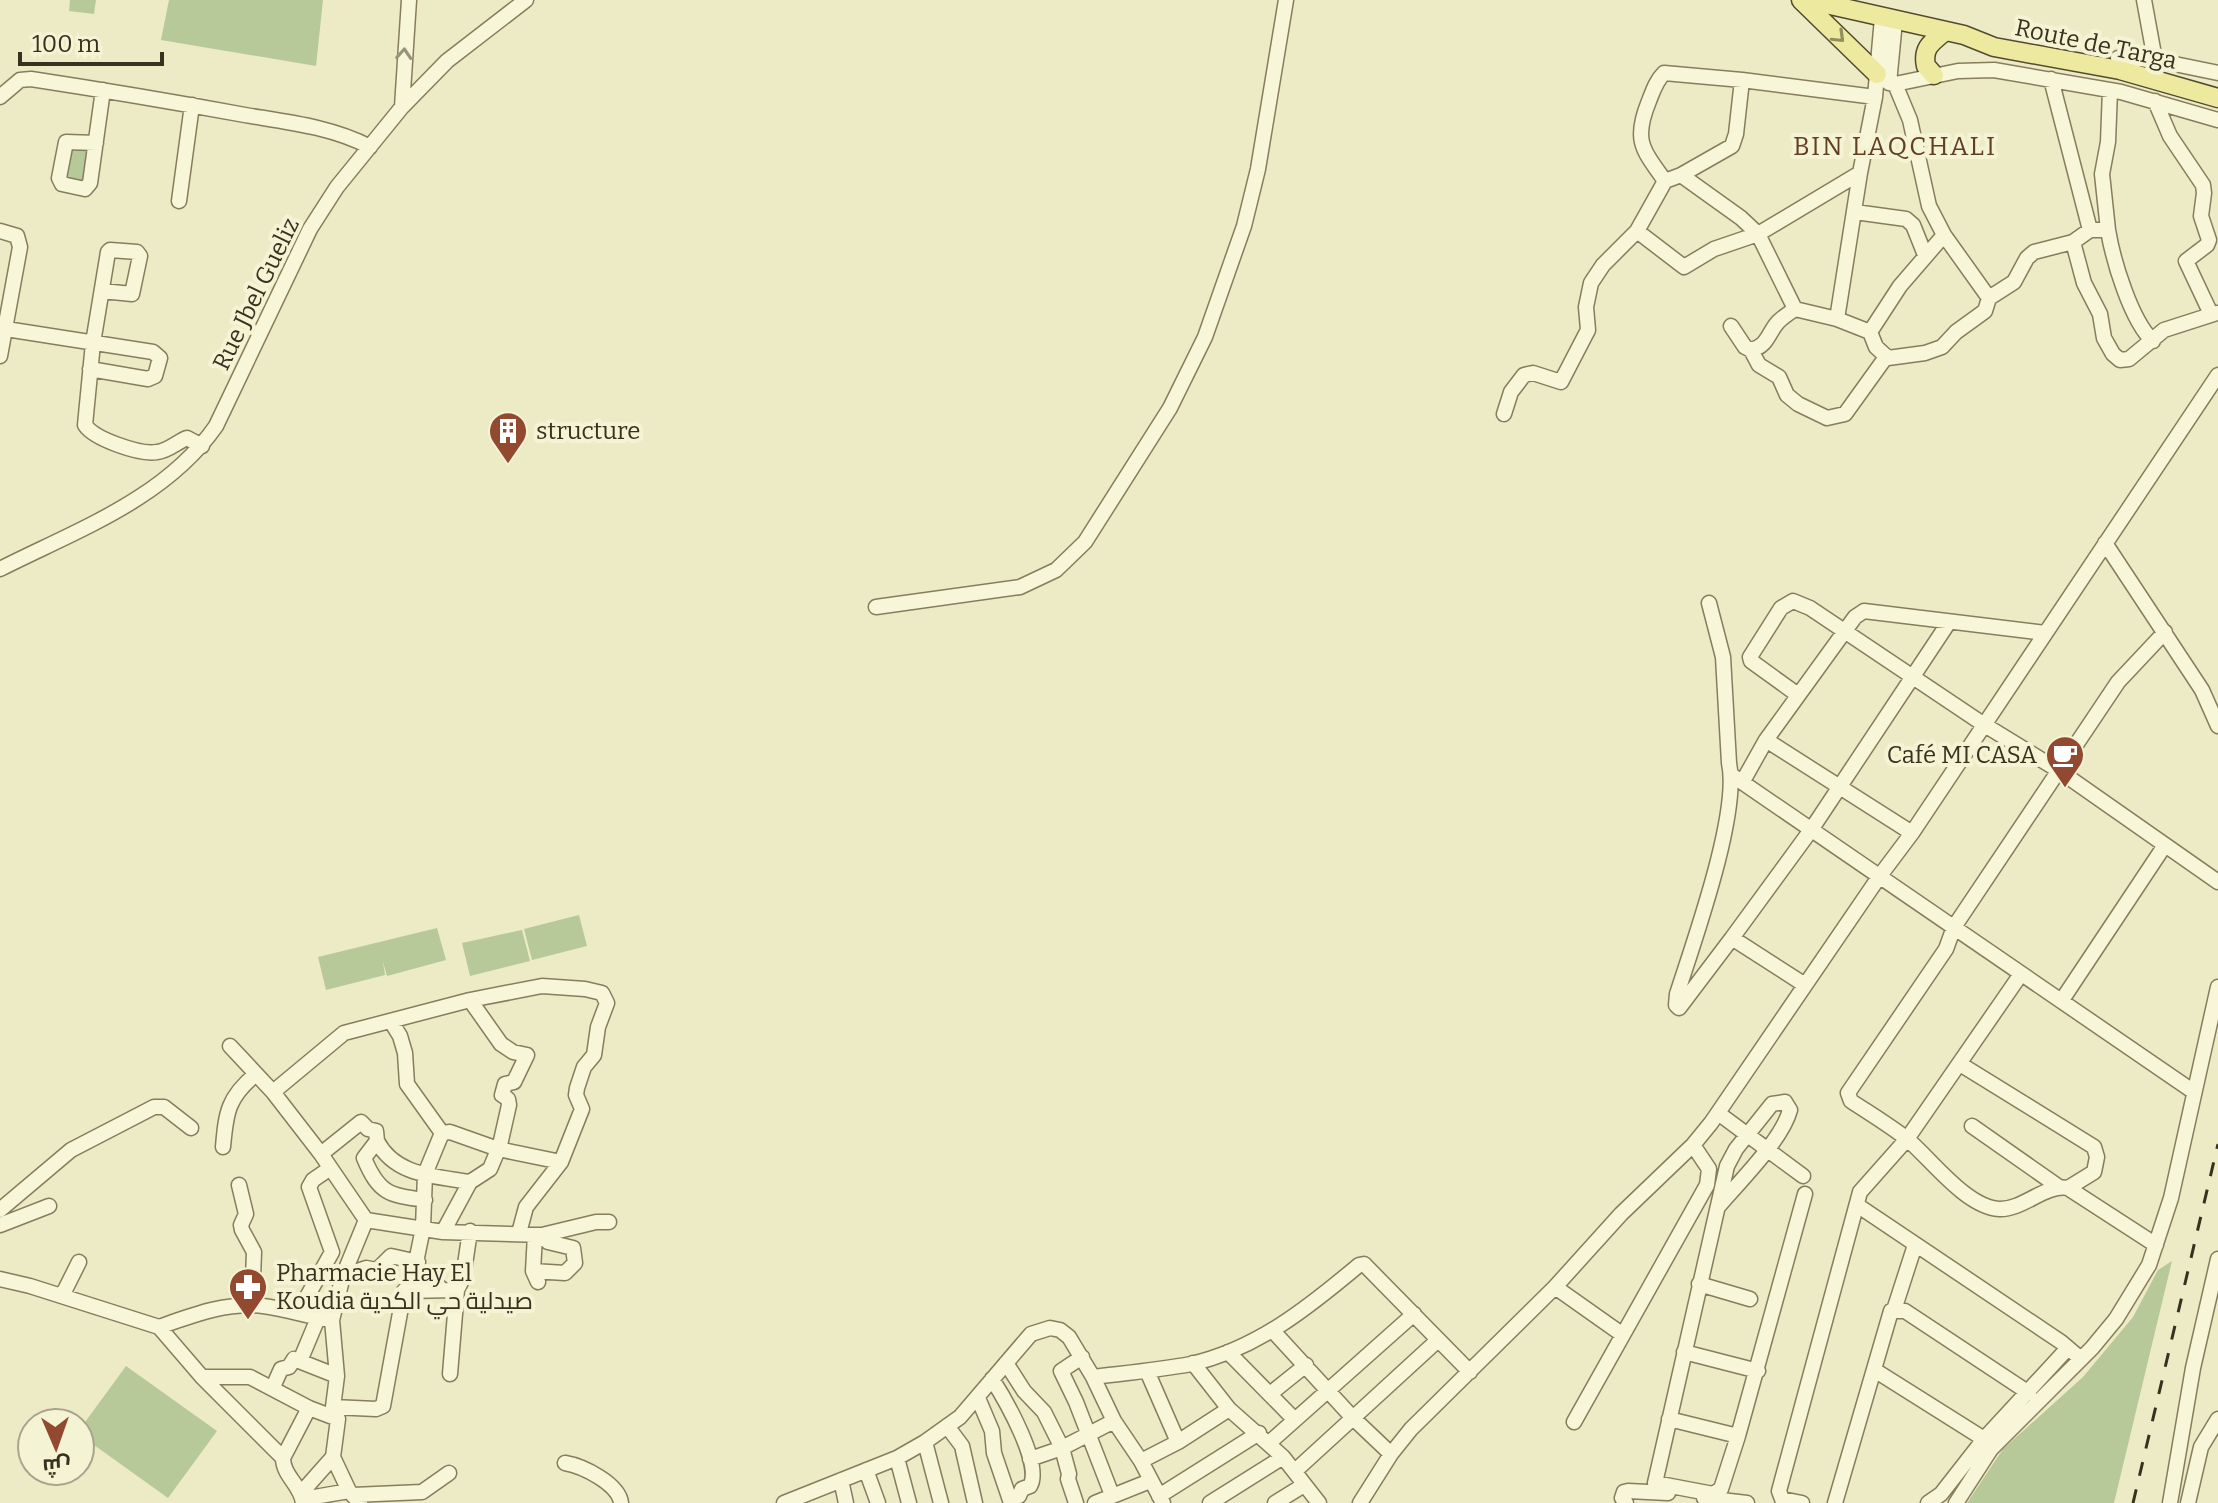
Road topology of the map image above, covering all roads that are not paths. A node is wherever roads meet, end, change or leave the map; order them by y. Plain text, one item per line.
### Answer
1 (409, 0) edge
2 (500, 0) edge
3 (526, 0) edge
4 (1286, 0) edge
5 (1801, 0) edge
6 (1808, 0) edge
7 (2144, 0) edge
8 (1889, 19) junction
9 (498, 21) junction
10 (1944, 32) junction
11 (1964, 35) junction
12 (2118, 58) junction
13 (2155, 60) junction
14 (2218, 73) edge
15 (1934, 75) junction
16 (2051, 79) junction
17 (1742, 80) junction
18 (1887, 80) junction
19 (2218, 88) edge
20 (103, 90) junction
21 (2110, 90) junction
22 (0, 97) edge
23 (1875, 97) junction
24 (2218, 98) edge
25 (2155, 101) junction
26 (192, 105) junction
27 (402, 107) junction
28 (2218, 120) edge
29 (96, 143) dead end
30 (370, 147) junction
31 (1860, 173) junction
32 (1681, 175) junction
33 (1665, 181) junction
34 (179, 201) dead end
35 (1855, 212) junction
36 (2090, 230) junction
37 (2108, 230) junction
38 (0, 231) edge
39 (1637, 231) junction
40 (1758, 234) junction
41 (1944, 235) junction
42 (2073, 242) junction
43 (1925, 255) junction
44 (102, 291) dead end
45 (1989, 298) junction
46 (1795, 309) junction
47 (2214, 314) edge
48 (1837, 319) junction
49 (1731, 326) dead end
50 (6, 329) junction
51 (1870, 332) junction
52 (2153, 341) junction
53 (93, 343) junction
54 (1751, 350) junction
55 (0, 356) edge
56 (1886, 357) junction
57 (90, 369) junction
58 (2218, 375) edge
59 (1504, 414) dead end
60 (202, 446) junction
61 (2105, 543) junction
62 (0, 569) edge
63 (1709, 603) dead end
64 (876, 607) dead end
65 (1949, 622) junction
66 (1846, 631) junction
67 (2165, 632) junction
68 (2045, 633) junction
69 (1913, 678) junction
70 (1798, 695) junction
71 (1983, 724) junction
72 (2218, 726) edge
73 (1766, 740) junction
74 (2058, 770) junction
75 (1738, 778) junction
76 (1840, 787) junction
77 (1811, 830) junction
78 (1912, 833) junction
79 (2165, 845) junction
80 (1879, 877) junction
81 (2218, 882) edge
82 (1954, 927) junction
83 (1732, 938) junction
84 (2021, 974) junction
85 (1805, 985) junction
86 (2218, 987) edge
87 (470, 1000) junction
88 (2062, 1000) junction
89 (392, 1023) junction
90 (230, 1046) dead end
91 (1960, 1064) junction
92 (256, 1074) junction
93 (273, 1092) junction
94 (2194, 1092) junction
95 (1718, 1113) junction
96 (1972, 1126) dead end
97 (191, 1128) dead end
98 (442, 1133) junction
99 (1749, 1135) junction
100 (1907, 1139) junction
101 (377, 1141) junction
102 (1693, 1145) junction
103 (223, 1147) dead end
104 (1767, 1148) junction
105 (498, 1149) junction
106 (321, 1154) junction
107 (561, 1162) junction
108 (329, 1169) junction
109 (425, 1174) junction
110 (1803, 1176) dead end
111 (470, 1182) junction
112 (239, 1185) dead end
113 (2063, 1187) junction
114 (1805, 1194) dead end
115 (425, 1200) junction
116 (1857, 1205) junction
117 (49, 1206) dead end
118 (1718, 1207) junction
119 (0, 1210) edge
120 (366, 1220) junction
121 (609, 1222) dead end
122 (0, 1225) edge
123 (423, 1228) junction
124 (470, 1231) junction
125 (443, 1232) junction
126 (519, 1233) junction
127 (538, 1235) junction
128 (1915, 1245) junction
129 (2156, 1245) junction
130 (2218, 1259) edge
131 (79, 1262) dead end
132 (418, 1262) junction
133 (343, 1276) junction
134 (0, 1279) edge
135 (1699, 1284) junction
136 (1555, 1287) junction
137 (441, 1289) junction
138 (457, 1290) junction
139 (62, 1296) junction
140 (1750, 1299) dead end
141 (252, 1305) junction
142 (1894, 1310) junction
143 (298, 1313) junction
144 (1414, 1314) junction
145 (325, 1319) junction
146 (159, 1327) junction
147 (1273, 1331) junction
148 (1623, 1335) junction
149 (1438, 1340) junction
150 (2068, 1348) junction
151 (1228, 1352) junction
152 (1684, 1352) junction
153 (1082, 1357) junction
154 (2081, 1359) junction
155 (300, 1361) junction
156 (1006, 1363) junction
157 (1193, 1363) junction
158 (1306, 1365) junction
159 (1147, 1371) junction
160 (1758, 1371) junction
161 (1876, 1371) junction
162 (1470, 1372) junction
163 (450, 1374) dead end
164 (337, 1376) junction
165 (202, 1377) junction
166 (1093, 1377) junction
167 (992, 1379) junction
168 (273, 1387) junction
169 (1329, 1390) junction
170 (2029, 1393) junction
171 (1270, 1394) junction
172 (978, 1398) junction
173 (309, 1408) junction
174 (1229, 1409) junction
175 (336, 1413) junction
176 (1352, 1417) junction
177 (1294, 1419) junction
178 (1669, 1419) junction
179 (1114, 1421) junction
180 (1574, 1422) dead end
181 (947, 1426) junction
182 (2215, 1427) edge
183 (1089, 1434) junction
184 (1738, 1436) junction
185 (1264, 1438) junction
186 (1984, 1439) junction
187 (925, 1442) junction
188 (1178, 1442) junction
189 (1062, 1448) junction
190 (1391, 1454) junction
191 (333, 1457) junction
192 (1283, 1457) junction
193 (283, 1458) junction
194 (897, 1458) junction
195 (1030, 1459) junction
196 (1141, 1461) junction
197 (565, 1463) dead end
198 (866, 1470) junction
199 (1295, 1471) junction
200 (449, 1473) dead end
201 (841, 1480) junction
202 (1150, 1481) junction
203 (1304, 1485) junction
204 (1112, 1495) junction
205 (354, 1496) edge
206 (302, 1498) edge
207 (809, 1498) edge
208 (1161, 1499) edge
209 (1011, 1501) edge
210 (936, 1502) edge
211 (1739, 1502) edge
212 (621, 1503) edge
213 (784, 1503) edge
214 (846, 1503) edge
215 (878, 1503) edge
216 (909, 1503) edge
217 (975, 1503) edge
218 (1076, 1503) edge
219 (1095, 1503) edge
220 (1210, 1503) edge
221 (1275, 1503) edge
222 (1319, 1503) edge
223 (1360, 1503) edge
224 (1626, 1503) edge
225 (1747, 1503) edge
226 (1802, 1503) edge
227 (1835, 1503) edge
228 (1928, 1503) edge
229 (1956, 1503) edge
230 (2170, 1503) edge
231 (2188, 1503) edge

27 -> 1 street
2 - 9 street
3 - 9 street, Rue Jbel Gueliz
4 - 64 street
5 -> 18 main road
6 - 8 main road, Route de Targa
7 - 13 street
8 - 10 main road, Route de Targa
8 - 18 street
9 - 27 street, Rue Jbel Gueliz
10 - 11 main road, Route de Targa
10 - 15 main road
11 - 12 main road, Route de Targa
11 - 24 main road, Route de Targa
12 - 13 street
12 - 19 main road, Route de Targa
13 - 14 street
15 - 16 street
15 - 18 street
16 - 21 street
16 - 36 street
17 - 23 street
17 - 32 street
17 - 33 street
18 - 23 street
18 - 41 street
20 - 22 street
20 - 26 street
20 - 29 street
21 - 25 street
21 - 37 street
23 - 31 street
25 - 28 street
25 - 47 street
26 - 30 street
26 - 34 street
27 - 30 street, Rue Jbel Gueliz
30 - 60 street, Rue Jbel Gueliz
31 - 35 street
31 - 40 street
32 - 33 street
32 - 40 street
33 - 39 street
35 - 43 street
35 - 48 street
36 - 37 street
36 - 42 street
37 - 52 street
38 - 50 street
39 - 40 street
39 - 59 street
40 - 46 street
41 - 43 street
41 - 45 street
42 - 45 street
42 - 52 street
43 - 51 street
44 - 53 street
45 - 56 street
46 - 48 street
46 - 54 street
47 - 52 street
48 - 51 street
49 - 54 street
50 - 53 street
50 - 55 street
51 - 56 street
53 - 57 street
53 - 57 street
54 - 56 street
57 - 60 street
58 - 61 street
60 - 62 street, Rue Jbel Gueliz
61 - 67 street
61 - 68 street
63 - 75 street
65 - 66 street
65 - 68 street
65 - 69 street
66 - 69 street
66 - 70 street
66 - 70 street
67 - 72 street
67 - 74 street
68 - 71 street
69 - 71 street
69 - 76 street
70 - 73 street
71 - 74 street
71 - 78 street
73 - 75 street
73 - 76 street
74 - 79 street
74 - 82 street
75 - 77 street
75 - 83 street
76 - 77 street
76 - 78 street
77 - 80 street
77 - 83 street
78 - 80 street
79 - 81 street
79 - 88 street
80 - 82 street
80 - 85 street
82 - 84 street
82 - 100 street
83 - 85 street
84 - 88 street
84 - 91 street
85 - 95 street
86 - 94 street
87 - 89 street
87 - 105 street
87 - 107 street
88 - 94 street
89 - 93 street
89 - 98 street
90 - 92 street
91 - 100 street
91 - 113 street
92 - 93 street
92 - 103 street
93 - 106 street
94 - 129 street
95 - 99 street
95 - 102 street
96 - 113 street
97 - 119 street
98 - 105 street
98 - 109 street
99 - 104 street
99 - 104 street
99 - 118 street
100 - 113 street
100 - 116 street
101 - 106 street
101 - 109 street
101 - 115 street
102 - 136 street
102 - 148 street
104 - 110 street
104 - 118 street
105 - 107 street
105 - 111 street
106 - 108 street
107 - 126 street
108 - 120 street
108 - 143 street
109 - 111 street
109 - 115 street
111 - 125 street
112 - 141 street
113 - 129 street
114 - 160 street
115 - 123 street
116 - 128 street
116 - 226 street
117 - 122 street
118 - 135 street
120 - 123 street
120 - 133 street
121 - 127 street
123 - 125 street
123 - 132 street
124 - 125 street
124 - 126 street
124 - 138 street
126 - 127 street
127 - 127 street
128 - 142 street
128 - 150 street
129 - 154 street
130 - 230 street
131 - 139 street
132 - 133 street
132 - 137 street
133 - 145 street
134 - 139 street
135 - 140 street
135 - 152 street
136 - 148 street
136 - 162 street
137 - 138 street
137 - 175 street
138 - 163 street
139 - 146 street
141 - 143 street
141 - 146 street
142 - 161 street
142 - 170 street
143 - 145 street
144 - 147 street
144 - 149 street
144 - 169 street
145 - 155 street
145 - 164 street
146 - 165 street
147 - 151 street
147 - 158 street
148 - 180 street
149 - 162 street
149 - 176 street
150 - 154 street
150 - 170 street
151 - 157 street
151 - 171 street
152 - 160 street
152 - 178 street
153 - 156 street
153 - 166 street
153 - 183 street
154 - 229 street
155 - 164 street
155 - 168 street
156 - 167 street
156 - 189 street
157 - 159 street
157 - 174 street
158 - 169 street
158 - 171 street
159 - 166 street
159 - 188 street
160 - 184 street
161 - 186 street
161 - 227 street
162 - 190 street
164 - 175 street
165 - 168 street
165 - 193 street
166 - 179 street
167 - 172 street
167 - 195 street
168 - 173 street
169 - 176 street
169 - 177 street
170 - 186 street
171 - 177 street
172 - 181 street
172 - 209 street
173 - 175 street
173 - 193 street
174 - 185 street
174 - 188 street
175 - 191 street
176 - 190 street
176 - 199 street
177 - 185 street
178 - 184 street
178 - 184 street
179 - 183 street
179 - 196 street
181 - 187 street
181 - 217 street
182 - 231 street
183 - 189 street
183 - 204 street
185 - 192 street
185 - 208 street
186 - 228 street
187 - 194 street
187 - 210 street
188 - 196 street
189 - 195 street
189 - 218 street
190 - 223 street
191 - 205 street
191 - 206 street
192 - 199 street
192 - 220 street
193 - 206 street
194 - 198 street
194 - 216 street
195 - 209 street
196 - 202 street
197 - 212 street
198 - 201 street
198 - 215 street
199 - 203 street
200 - 205 street
201 - 207 street
201 - 214 street
202 - 204 street
202 - 208 street
203 - 221 street
203 - 222 street
204 - 219 street
205 - 206 street
207 - 213 street
211 - 224 street
211 - 225 street

